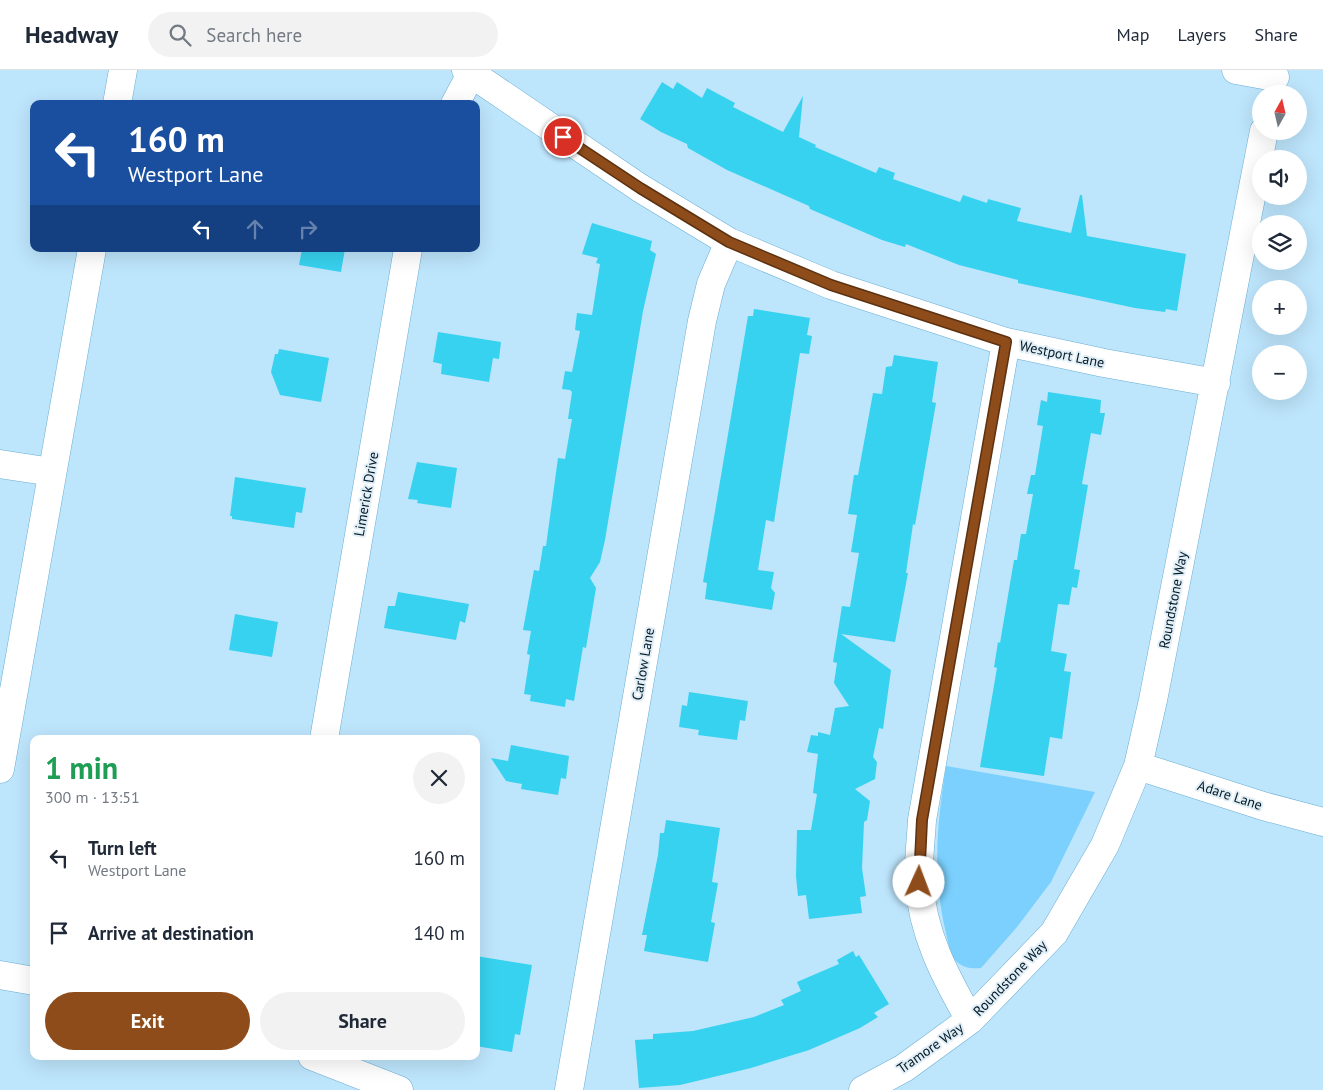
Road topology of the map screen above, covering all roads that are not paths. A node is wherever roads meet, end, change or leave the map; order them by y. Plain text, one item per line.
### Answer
1 (123, 70) edge
2 (1236, 70) edge
3 (469, 72) edge
4 (1274, 80) edge
5 (118, 100) edge
6 (457, 100) edge
7 (1262, 140) edge
8 (729, 242) junction
9 (91, 252) edge
10 (407, 252) edge
11 (1006, 342) junction
12 (1216, 383) junction
13 (0, 464) edge
14 (52, 472) junction
15 (325, 735) edge
16 (1138, 766) junction
17 (0, 769) edge
18 (1323, 822) edge
19 (0, 975) edge
20 (30, 980) edge
21 (970, 1020) junction
22 (322, 1060) edge
23 (399, 1090) edge
24 (569, 1090) edge
25 (863, 1090) edge

1 - 5 street
2 - 4 street
3 - 6 street
3 - 8 street, Westport Lane
7 - 12 street, Roundstone Way
8 - 11 street, Westport Lane
8 - 24 street, Carlow Lane
9 - 14 street
10 - 15 street, Limerick Drive
11 - 12 street, Westport Lane
11 - 21 street
12 - 16 street, Roundstone Way
13 - 14 street
14 - 17 street
16 - 18 street, Adare Lane
16 - 21 street, Roundstone Way
19 - 20 street
21 - 25 street, Tramore Way
22 - 23 street

